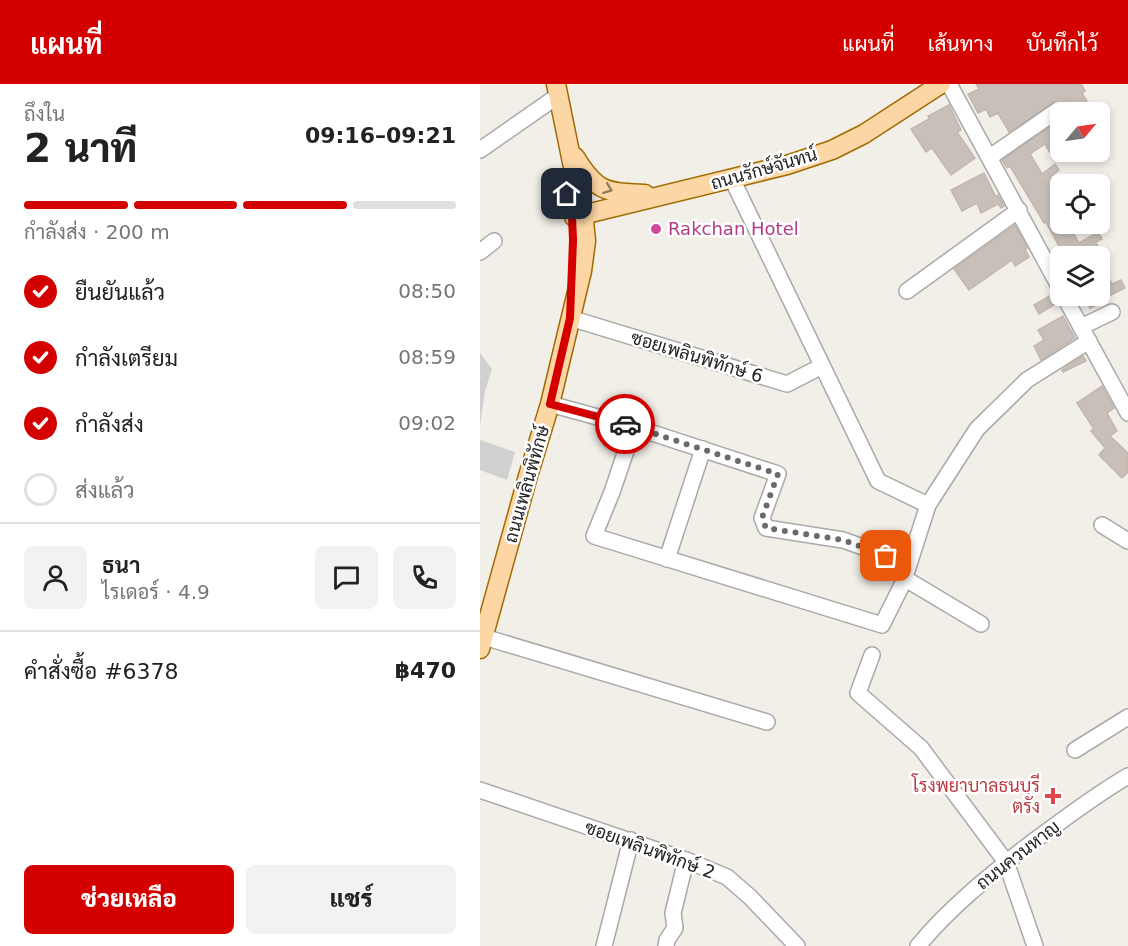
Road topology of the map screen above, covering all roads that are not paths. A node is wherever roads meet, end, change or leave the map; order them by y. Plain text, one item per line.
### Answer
1 (941, 84) edge
2 (949, 84) edge
3 (552, 91) edge
4 (1050, 115) edge
5 (569, 148) junction
6 (480, 150) edge
7 (990, 157) junction
8 (732, 179) junction
9 (666, 196) junction
10 (1019, 210) junction
11 (578, 216) junction
12 (494, 241) dead end
13 (586, 241) junction
14 (480, 252) edge
15 (1050, 269) edge
16 (907, 291) dead end
17 (1070, 306) edge
18 (1112, 312) dead end
19 (570, 318) junction
20 (1085, 334) junction
21 (822, 366) junction
22 (550, 404) junction
23 (1128, 413) edge
24 (634, 427) junction
25 (703, 449) junction
26 (928, 506) junction
27 (1102, 525) dead end
28 (1128, 541) edge
29 (667, 559) junction
30 (906, 571) junction
31 (981, 624) dead end
32 (482, 643) edge
33 (872, 655) dead end
34 (1128, 717) edge
35 (767, 722) dead end
36 (1075, 750) dead end
37 (1128, 776) edge
38 (480, 790) edge
39 (631, 840) junction
40 (686, 860) junction
41 (1006, 862) junction
42 (796, 945) edge
43 (604, 946) edge
44 (666, 946) edge
45 (918, 946) edge
46 (1035, 946) edge

1 - 8 main road, ถนนรักษ์จันทน์
2 - 7 street
3 - 5 main road, ถนนเพลินพิทักษ์
3 - 6 street
3 - 11 main road, ถนนเพลินพิทักษ์
4 - 7 street
5 -> 9 main road
5 - 11 main road, ถนนเพลินพิทักษ์
7 - 10 street
8 - 9 main road, ถนนรักษ์จันทน์
8 - 21 street
9 - 11 main road, ถนนรักษ์จันทน์
9 - 13 main road
10 - 15 street
10 - 16 street
11 - 13 main road, ถนนเพลินพิทักษ์
11 - 19 main road, ถนนเพลินพิทักษ์
12 - 14 street
13 - 19 main road, ถนนเพลินพิทักษ์
17 - 20 street
18 - 20 street
19 - 21 street, ซอยเพลินพิทักษ์ 6
19 - 22 main road, ถนนเพลินพิทักษ์
20 - 23 street
20 - 26 street
21 - 26 street
22 - 24 street
22 - 32 main road, ถนนเพลินพิทักษ์
24 - 25 street
24 - 29 street
25 - 29 street
25 - 30 street
26 - 30 street
27 - 28 street
29 - 30 street
30 - 31 street
32 - 35 street
33 - 41 street
34 - 36 street
37 - 41 street, ถนนควนหาญ
38 - 39 street, ซอยเพลินพิทักษ์ 2
39 - 40 street, ซอยเพลินพิทักษ์ 2
39 - 43 street
40 - 42 street, ซอยเพลินพิทักษ์ 2
40 - 44 street
41 - 45 street, ถนนควนหาญ
41 - 46 street

